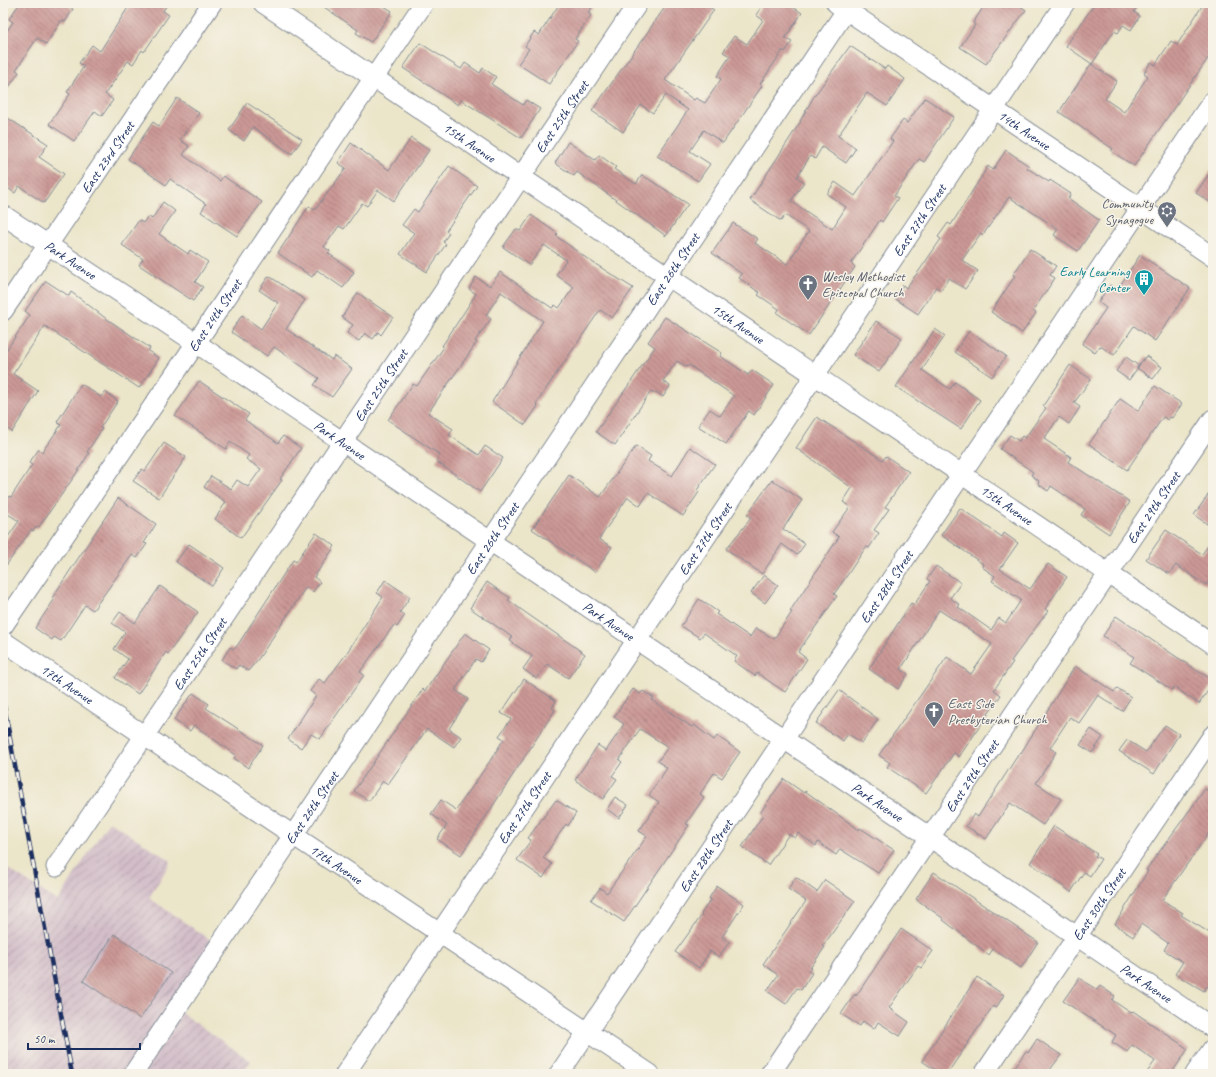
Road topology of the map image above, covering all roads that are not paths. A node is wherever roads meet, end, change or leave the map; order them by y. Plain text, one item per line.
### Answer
1 (212, 3) edge
2 (263, 3) edge
3 (424, 3) edge
4 (638, 3) edge
5 (1065, 3) edge
6 (845, 5) edge
7 (374, 78) junction
8 (1213, 100) edge
9 (994, 110) junction
10 (521, 176) junction
11 (1141, 208) junction
12 (4, 216) edge
13 (50, 245) junction
14 (1213, 256) edge
15 (670, 276) junction
16 (3, 311) edge
17 (196, 343) junction
18 (816, 375) junction
19 (1213, 419) edge
20 (344, 442) junction
21 (963, 474) junction
22 (490, 541) junction
23 (1110, 573) junction
24 (3, 626) edge
25 (637, 640) junction
26 (3, 641) edge
27 (1213, 644) edge
28 (146, 735) junction
29 (1213, 735) edge
30 (784, 739) junction
31 (294, 835) junction
32 (930, 838) junction
33 (56, 867) dead end
34 (440, 933) junction
35 (1077, 936) junction
36 (1213, 1028) edge
37 (587, 1032) junction
38 (1213, 1048) edge
39 (134, 1074) edge
40 (345, 1074) edge
41 (559, 1074) edge
42 (650, 1074) edge
43 (770, 1074) edge
44 (984, 1074) edge
45 (1196, 1074) edge

1 - 13 street, East 23rd Street
2 - 7 street, 15th Avenue
3 - 7 street, East 24th Street
4 - 10 street, East 25th Street
5 - 9 street, East 27th Street
6 - 9 street, 14th Avenue
6 - 15 street, East 26th Street
7 - 10 street, 15th Avenue
7 - 17 street, East 24th Street
8 - 11 street, East 28th Street
9 - 11 street, 14th Avenue
9 - 18 street, East 27th Street
10 - 15 street, 15th Avenue
10 - 20 street, East 25th Street
11 - 14 street, 14th Avenue
11 - 21 street, East 28th Street
12 - 13 street, Park Avenue
13 - 16 street, East 23rd Street
13 - 17 street, Park Avenue
15 - 18 street, 15th Avenue
15 - 22 street, East 26th Street
17 - 20 street, Park Avenue
17 - 24 street, East 24th Street
18 - 21 street, 15th Avenue
18 - 25 street, East 27th Street
19 - 23 street, East 29th Street
20 - 22 street, Park Avenue
20 - 28 street, East 25th Street
21 - 23 street, 15th Avenue
21 - 30 street, East 28th Street
22 - 25 street, Park Avenue
22 - 31 street, East 26th Street
23 - 27 street, 15th Avenue
23 - 32 street, East 29th Street
25 - 30 street, Park Avenue
25 - 34 street, East 27th Street
26 - 28 street, 17th Avenue
28 - 31 street, 17th Avenue
28 - 33 street, East 25th Street
29 - 35 street, East 30th Street
30 - 32 street, Park Avenue
30 - 37 street, East 28th Street
31 - 34 street, 17th Avenue
31 - 39 street, East 26th Street
32 - 35 street, Park Avenue
32 - 43 street, East 29th Street
34 - 37 street, 17th Avenue
34 - 40 street, East 27th Street
35 - 36 street, Park Avenue
35 - 44 street, East 30th Street
37 - 41 street, East 28th Street
37 - 42 street, 17th Avenue
38 - 45 street

